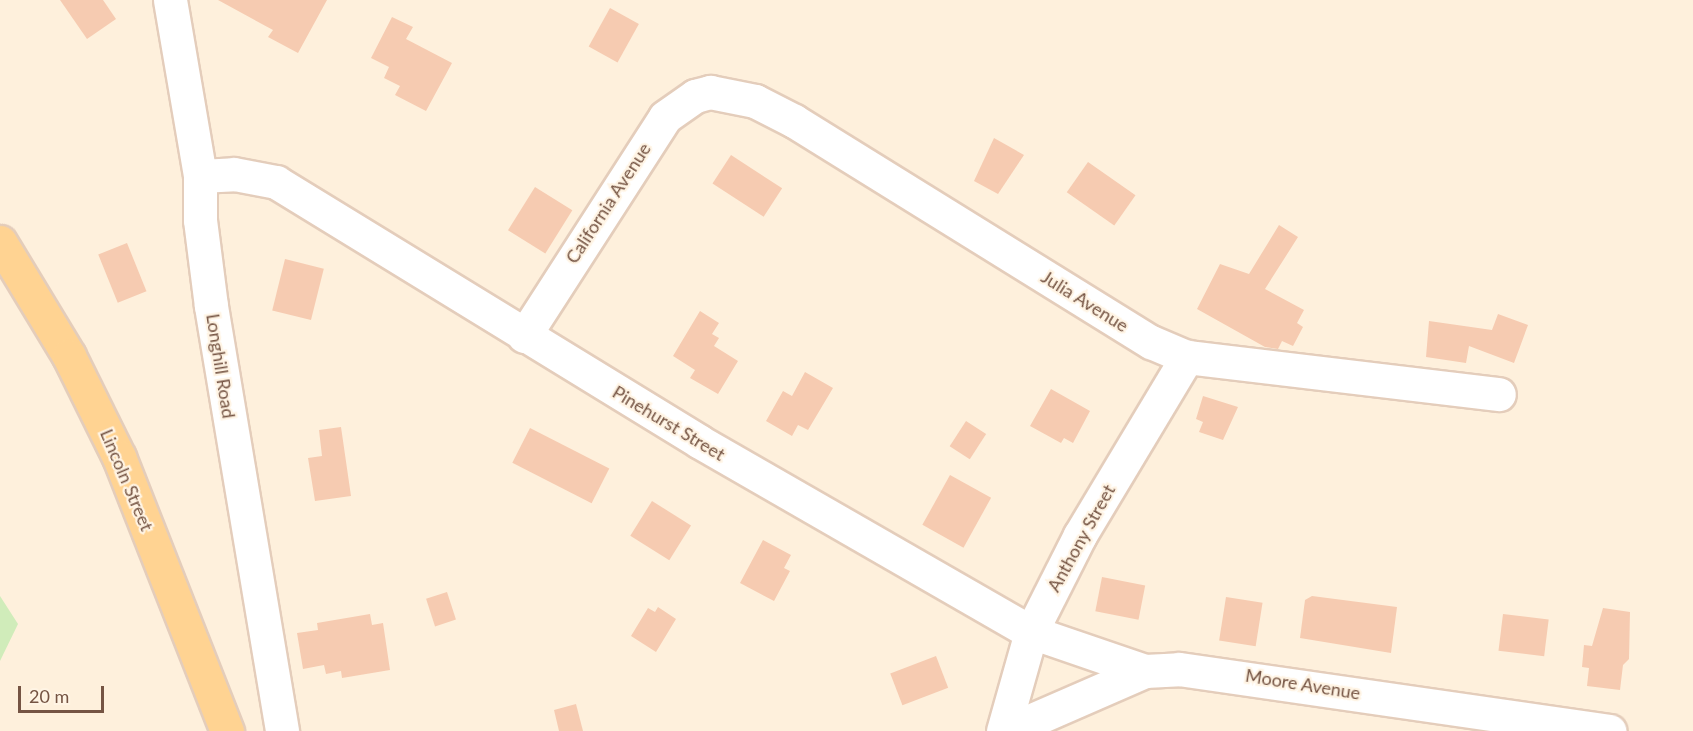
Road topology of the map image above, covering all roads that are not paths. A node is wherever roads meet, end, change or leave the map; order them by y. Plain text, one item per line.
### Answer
1 (170, 0) edge
2 (710, 92) joint
3 (200, 176) junction
4 (0, 243) edge
5 (524, 336) junction
6 (1187, 357) junction
7 (1499, 394) dead end
8 (1031, 632) junction
9 (1145, 671) junction
10 (227, 731) edge
11 (282, 731) edge
12 (1005, 731) edge
13 (1610, 731) edge

1 - 3 street, Longhill Road
2 - 5 street, California Avenue
2 - 6 street, Julia Avenue
3 - 5 street, Pinehurst Street
3 - 11 street, Longhill Road
4 - 10 main road, Lincoln Street
5 - 8 street, Pinehurst Street
6 - 7 street, Julia Avenue
6 - 8 street, Anthony Street
8 - 9 street, Pinehurst Street
8 - 12 street, Anthony Street
9 - 12 street, Moore Avenue
9 - 13 street, Moore Avenue

